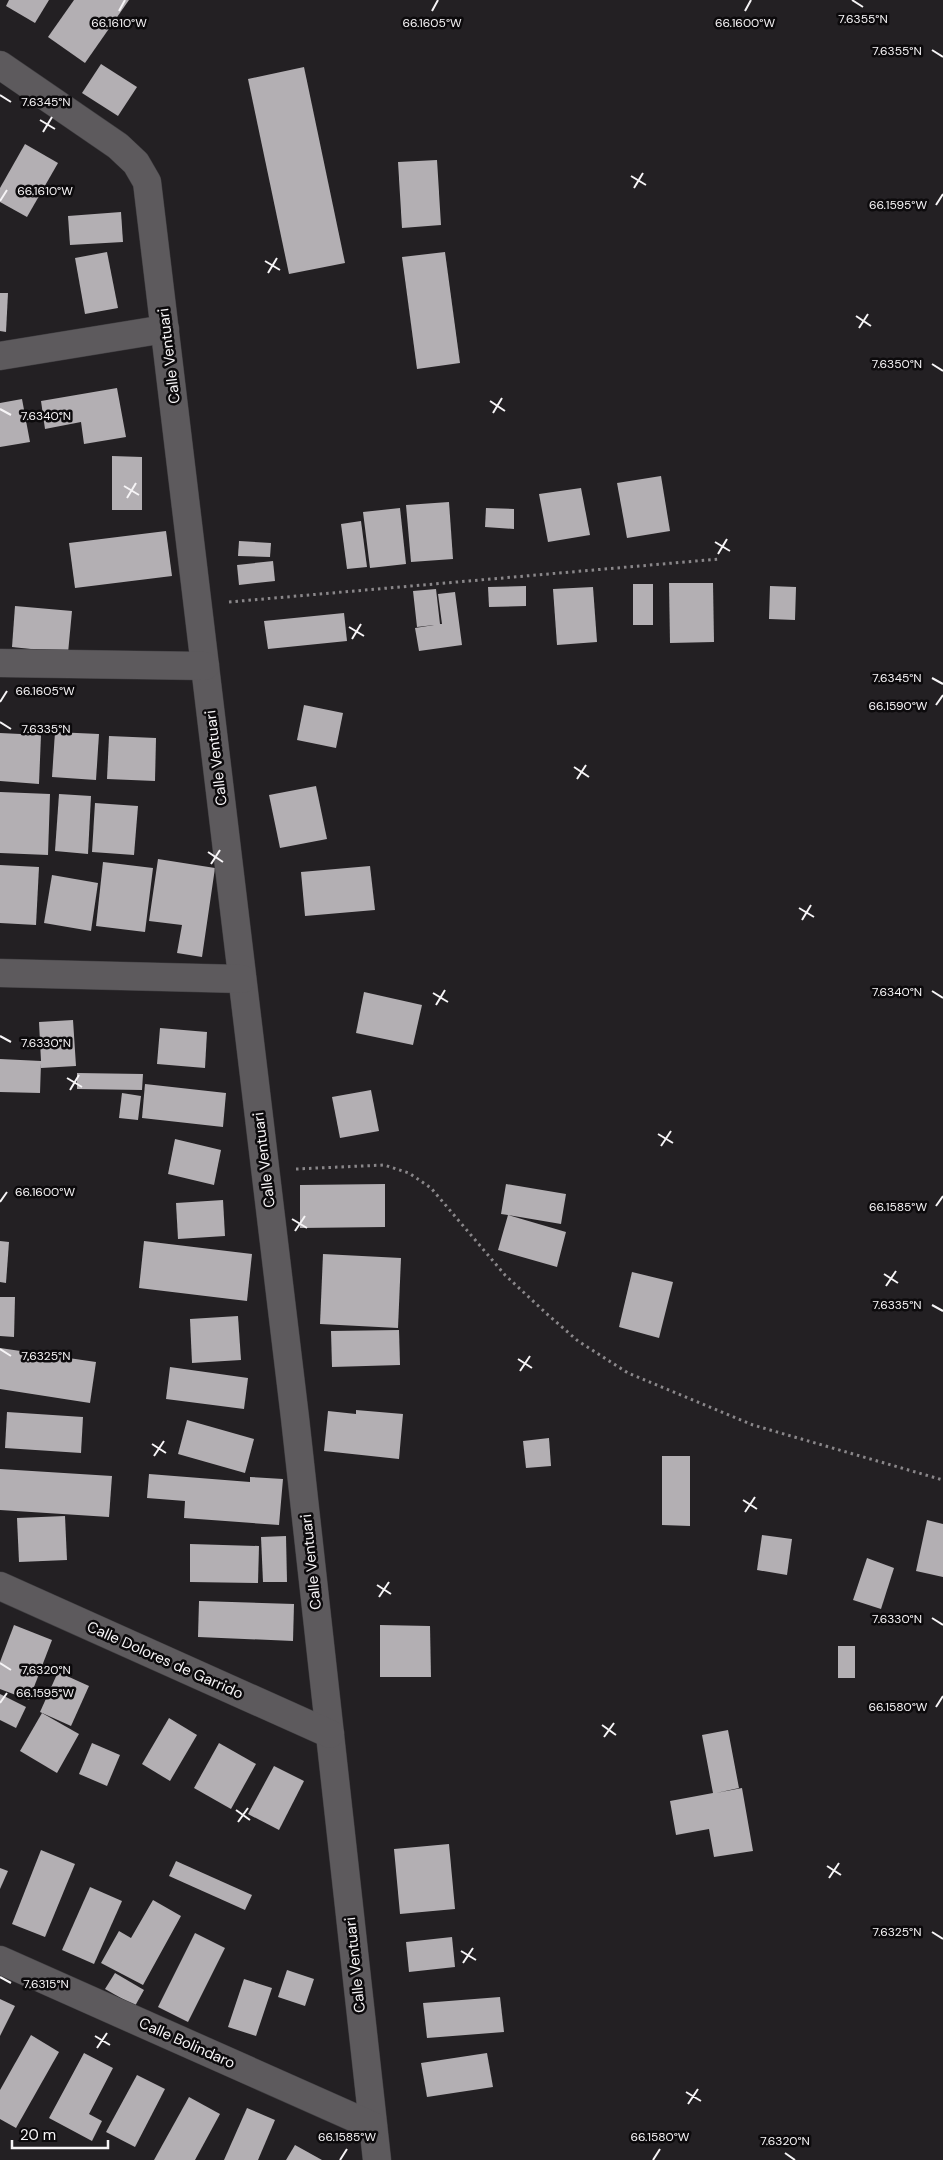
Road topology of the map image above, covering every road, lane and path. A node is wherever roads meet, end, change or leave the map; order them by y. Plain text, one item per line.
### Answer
1 (0, 65) edge
2 (165, 329) junction
3 (0, 356) edge
4 (719, 559) dead end
5 (198, 605) junction
6 (0, 663) edge
7 (205, 666) junction
8 (0, 973) edge
9 (242, 979) junction
10 (265, 1170) junction
11 (943, 1480) edge
12 (0, 1586) edge
13 (330, 1734) junction
14 (0, 1960) edge
15 (374, 2126) junction
16 (377, 2160) edge

1 - 2 street, Calle Ventuari
2 - 3 street
2 - 5 street, Calle Ventuari
4 - 5 path
5 - 7 street, Calle Ventuari
6 - 7 street
7 - 9 street, Calle Ventuari
8 - 9 street
9 - 10 street, Calle Ventuari
10 - 11 path
10 - 13 street, Calle Ventuari
12 - 13 street, Calle Dolores de Garrido
13 - 15 street, Calle Ventuari
14 - 15 street, Calle Bolindaro
15 - 16 street, Calle Ventuari

